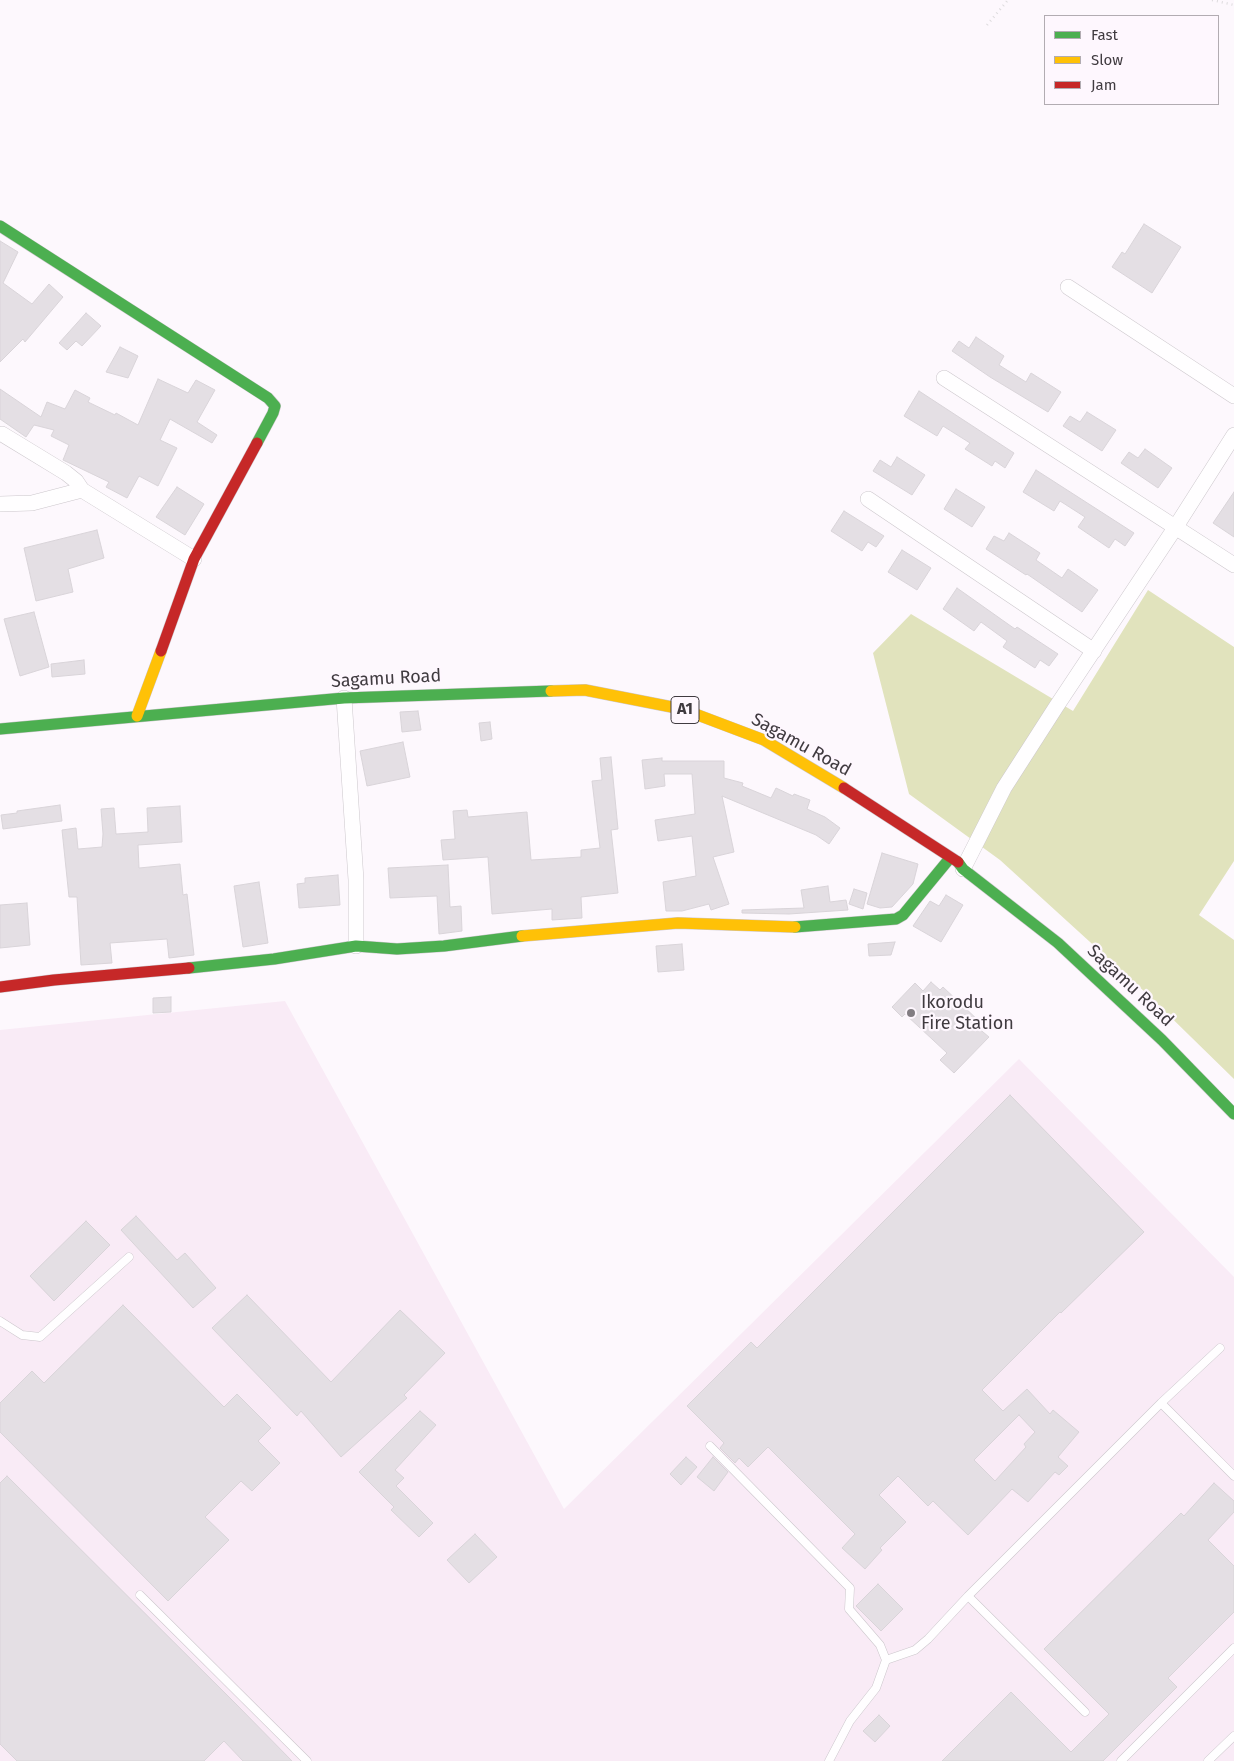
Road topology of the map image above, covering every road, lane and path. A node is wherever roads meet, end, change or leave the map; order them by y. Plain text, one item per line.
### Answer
1 (1008, 0) edge
2 (1212, 0) edge
3 (1234, 4) edge
4 (987, 24) dead end
5 (0, 226) edge
6 (1068, 287) dead end
7 (944, 378) dead end
8 (1234, 396) edge
9 (2, 434) dead end
10 (1234, 435) edge
11 (82, 490) junction
12 (868, 499) dead end
13 (0, 504) edge
14 (1176, 528) junction
15 (194, 559) junction
16 (1234, 565) edge
17 (1094, 650) junction
18 (344, 698) junction
19 (137, 716) junction
20 (0, 729) edge
21 (950, 858) junction
22 (963, 869) junction
23 (356, 946) junction
24 (0, 987) edge
25 (1234, 1114) edge
26 (129, 1257) dead end
27 (0, 1321) edge
28 (1220, 1348) dead end
29 (1161, 1402) junction
30 (710, 1446) dead end
31 (1234, 1476) edge
32 (140, 1595) dead end
33 (968, 1596) junction
34 (1234, 1648) edge
35 (886, 1660) junction
36 (1085, 1712) dead end
37 (1234, 1736) edge
38 (308, 1761) edge
39 (830, 1761) edge
40 (1121, 1761) edge
41 (1208, 1761) edge

1 - 4 path
2 - 3 path
5 - 15 main road
6 - 8 street
7 - 14 street
9 - 11 street
10 - 14 street
11 - 13 street
11 - 15 street
12 - 17 street
14 - 16 street
14 - 17 street
15 - 19 main road
17 - 22 street
18 - 19 main road, Sagamu Road / A1
18 - 21 main road, Sagamu Road / A1
18 - 23 street
19 - 20 main road, Sagamu Road / A1
21 - 22 main road, Sagamu Road / A1
21 - 23 main road
22 - 25 main road, Sagamu Road / A1
23 - 24 main road
26 - 27 lane
28 - 29 lane
29 - 31 lane
29 - 33 lane
30 - 35 lane
32 - 38 lane
33 - 35 lane
33 - 36 lane
34 - 40 lane
35 - 39 lane
37 - 41 lane

